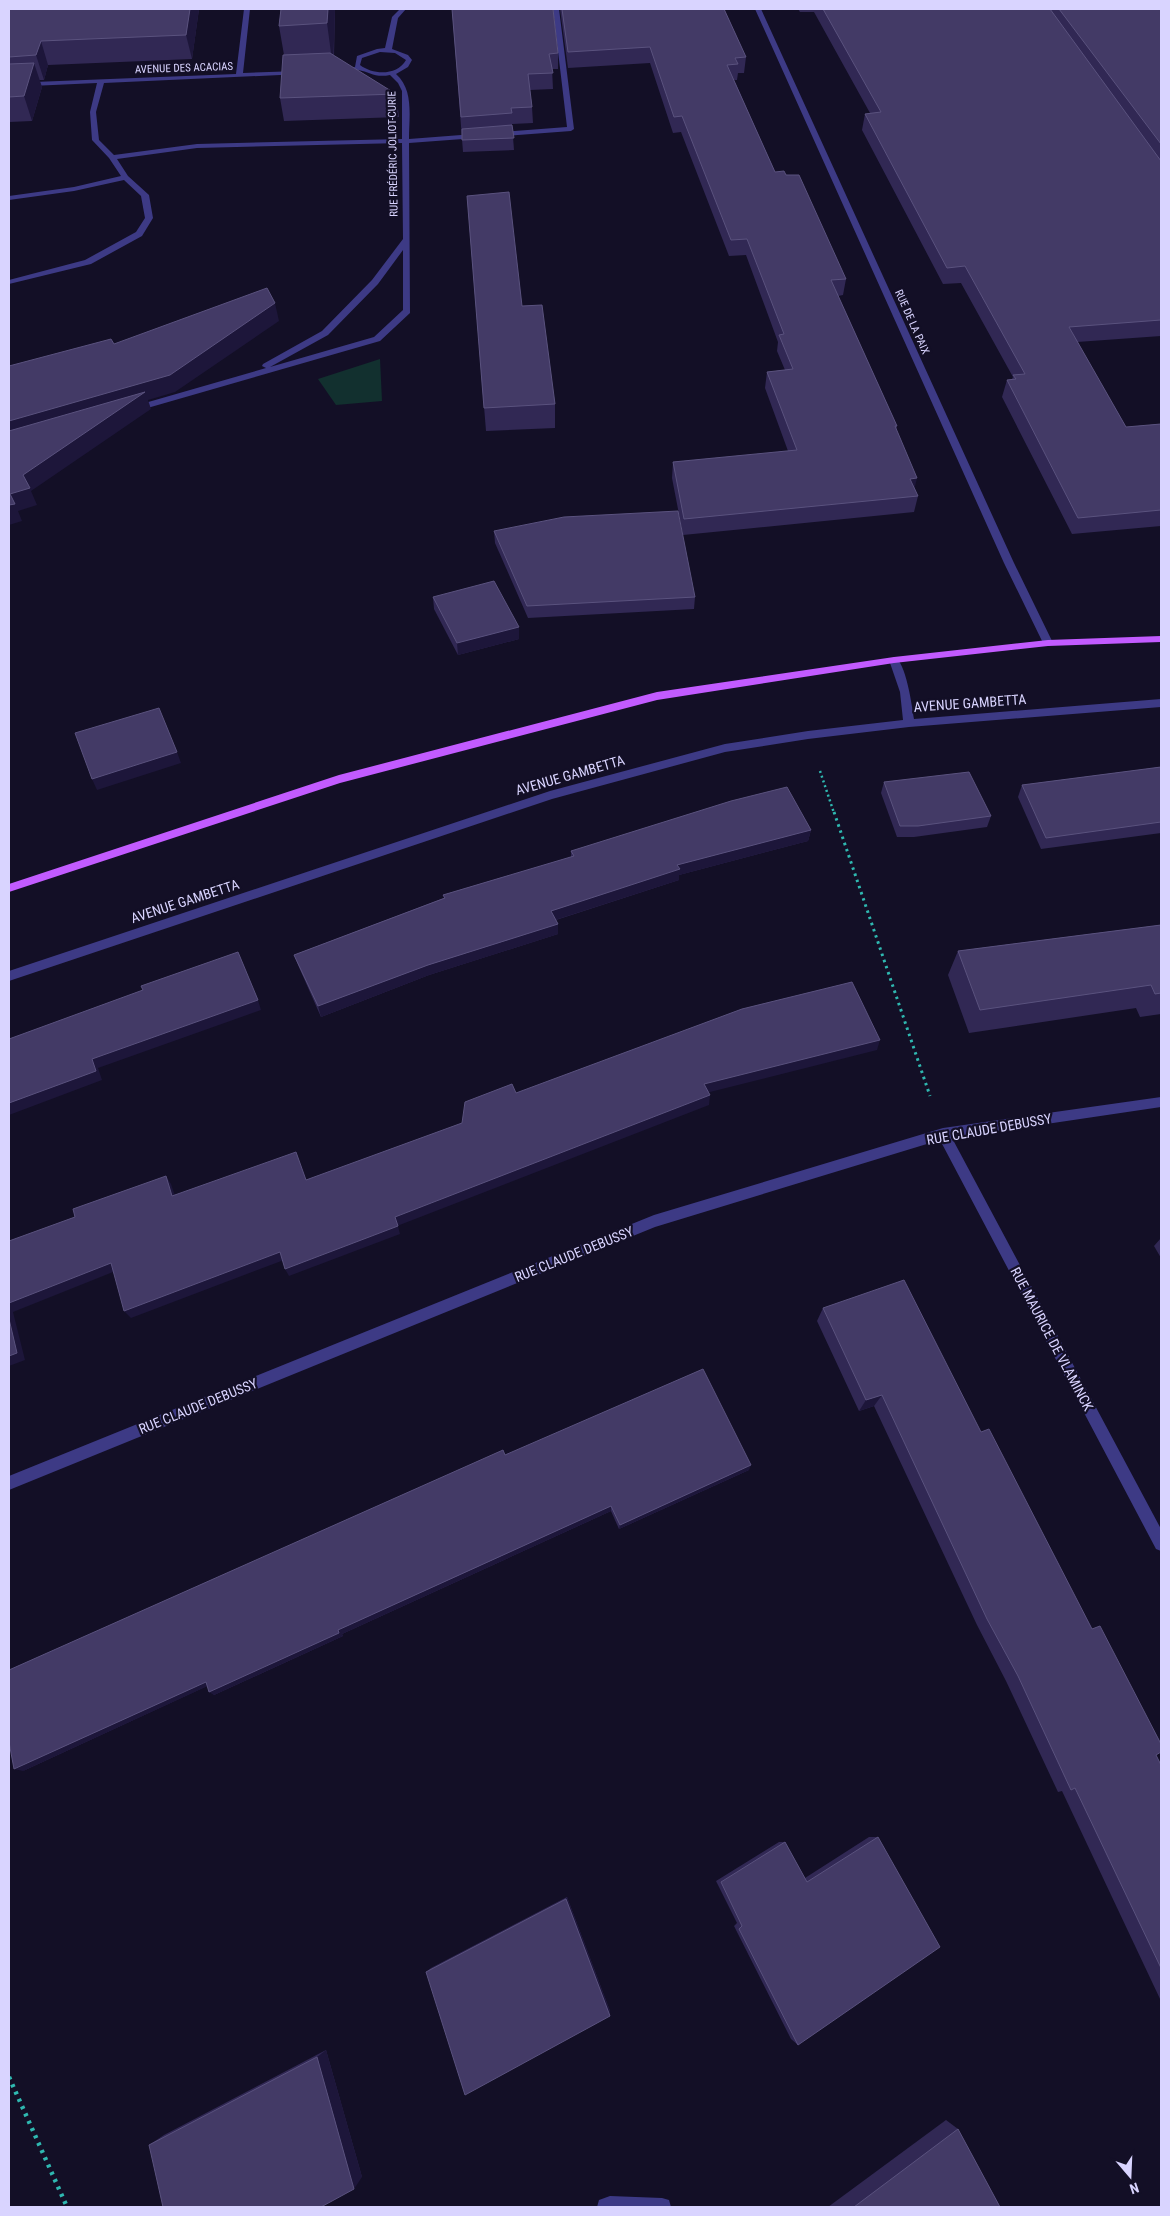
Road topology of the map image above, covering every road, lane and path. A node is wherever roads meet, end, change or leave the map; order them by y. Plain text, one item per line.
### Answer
1 (247, 9) edge
2 (403, 9) edge
3 (556, 9) edge
4 (758, 9) edge
5 (388, 50) junction
6 (360, 68) junction
7 (333, 72) edge
8 (305, 73) edge
9 (390, 73) junction
10 (239, 76) junction
11 (102, 81) junction
12 (9, 85) edge
13 (405, 141) junction
14 (112, 157) junction
15 (125, 177) junction
16 (9, 198) edge
17 (405, 241) junction
18 (9, 282) edge
19 (244, 378) junction
20 (122, 413) edge
21 (1161, 639) edge
22 (1048, 643) junction
23 (894, 660) junction
24 (1161, 703) edge
25 (909, 723) junction
26 (808, 735) junction
27 (9, 888) edge
28 (9, 976) edge
29 (1161, 1102) edge
30 (943, 1134) junction
31 (9, 1483) edge
32 (1161, 1544) edge
33 (9, 2077) edge
34 (67, 2207) edge
35 (606, 2207) edge
36 (662, 2207) edge

1 - 10 street
2 - 5 street
3 - 13 street
4 - 22 street, RUE DE LA PAIX
5 - 6 street
5 - 9 street
6 - 7 street
6 - 9 street
8 - 10 street, AVENUE DES ACACIAS
9 - 13 street, RUE FRÉDÉRIC JOLIOT-CURIE
10 - 11 street, AVENUE DES ACACIAS
11 - 12 street, AVENUE DES ACACIAS
11 - 14 street
13 - 14 street
13 - 17 street, RUE FRÉDÉRIC JOLIOT-CURIE
14 - 15 street
15 - 16 street
15 - 18 street
17 - 19 street, RUE FRÉDÉRIC JOLIOT-CURIE
17 - 19 street, RUE FRÉDÉRIC JOLIOT-CURIE
19 - 20 street, RUE FRÉDÉRIC JOLIOT-CURIE
21 - 22 main road
22 - 23 main road
23 - 25 street
23 - 27 main road
24 - 25 street, AVENUE GAMBETTA
25 - 26 street, AVENUE GAMBETTA
26 - 28 street, AVENUE GAMBETTA
26 - 30 path
29 - 30 street, RUE CLAUDE DEBUSSY
30 - 31 street, RUE CLAUDE DEBUSSY
30 - 32 street, RUE MAURICE DE VLAMINCK
33 - 34 path
35 - 36 street

